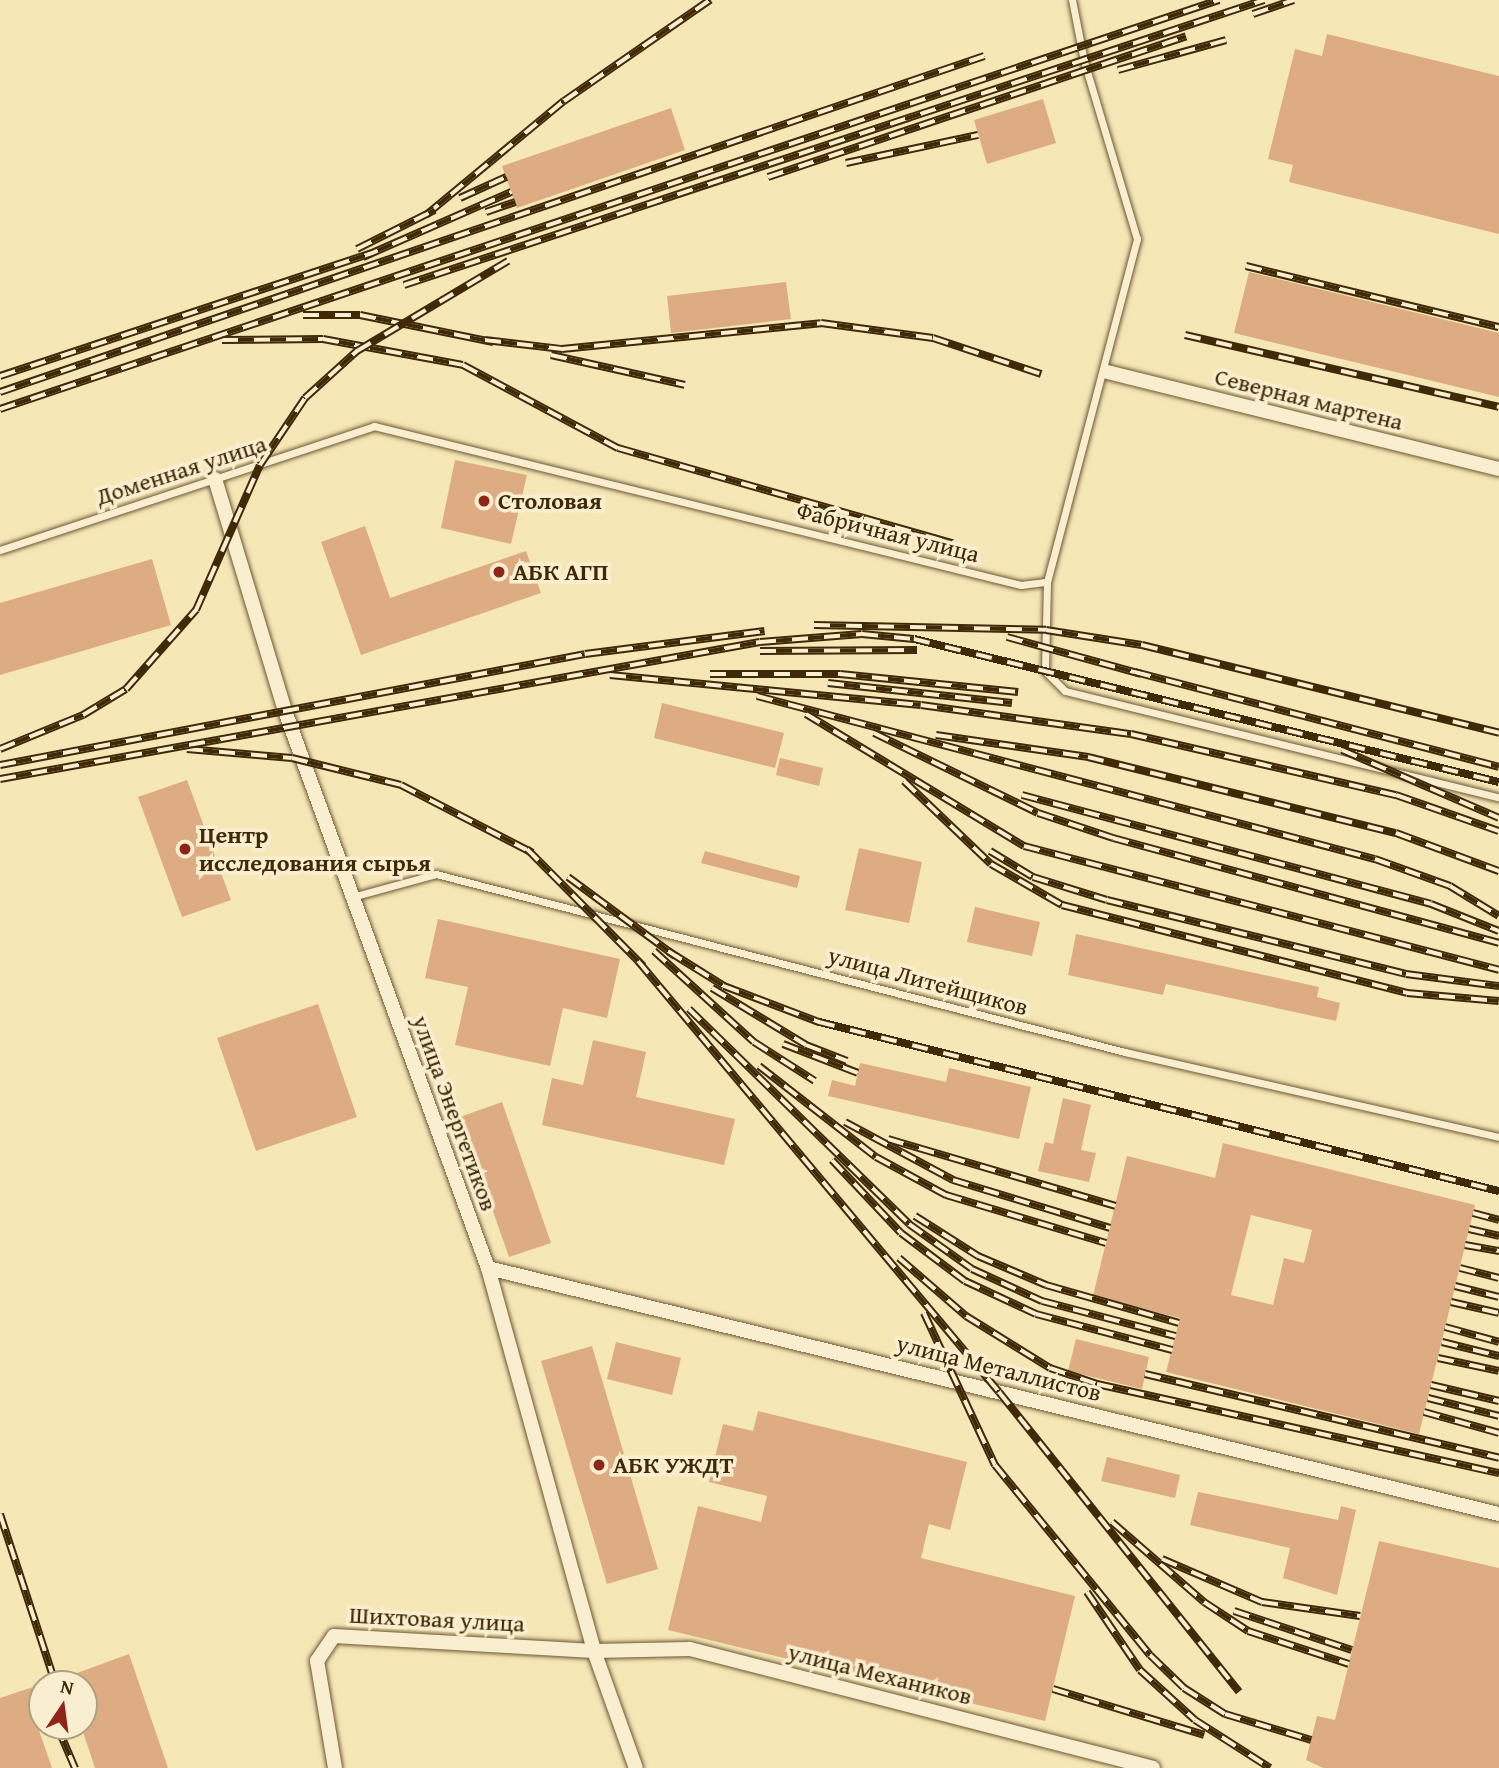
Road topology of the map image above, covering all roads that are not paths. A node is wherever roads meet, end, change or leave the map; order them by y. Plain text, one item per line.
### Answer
1 (1072, 0) edge
2 (1107, 372) junction
3 (374, 426) joint
4 (1499, 469) edge
5 (215, 479) junction
6 (0, 550) edge
7 (1047, 582) junction
8 (1499, 798) edge
9 (351, 897) junction
10 (1499, 1137) edge
11 (488, 1268) junction
12 (1499, 1514) edge
13 (594, 1651) junction
14 (335, 1768) edge
15 (636, 1768) edge
16 (1153, 1768) edge

1 - 2 lane
2 - 4 street, Северная мартена
2 - 7 lane
3 - 5 lane, Доменная улица
3 - 7 lane, Фабричная улица
5 - 6 lane, Доменная улица
5 - 9 street, улица Энергетиков
7 - 8 lane
9 - 10 lane, улица Литейщиков
9 - 11 street, улица Энергетиков
11 - 12 street, улица Металлистов
11 - 13 street, улица Энергетиков
13 - 14 street, Шихтовая улица
13 - 15 street, улица Энергетиков
13 - 16 street, улица Механиков

